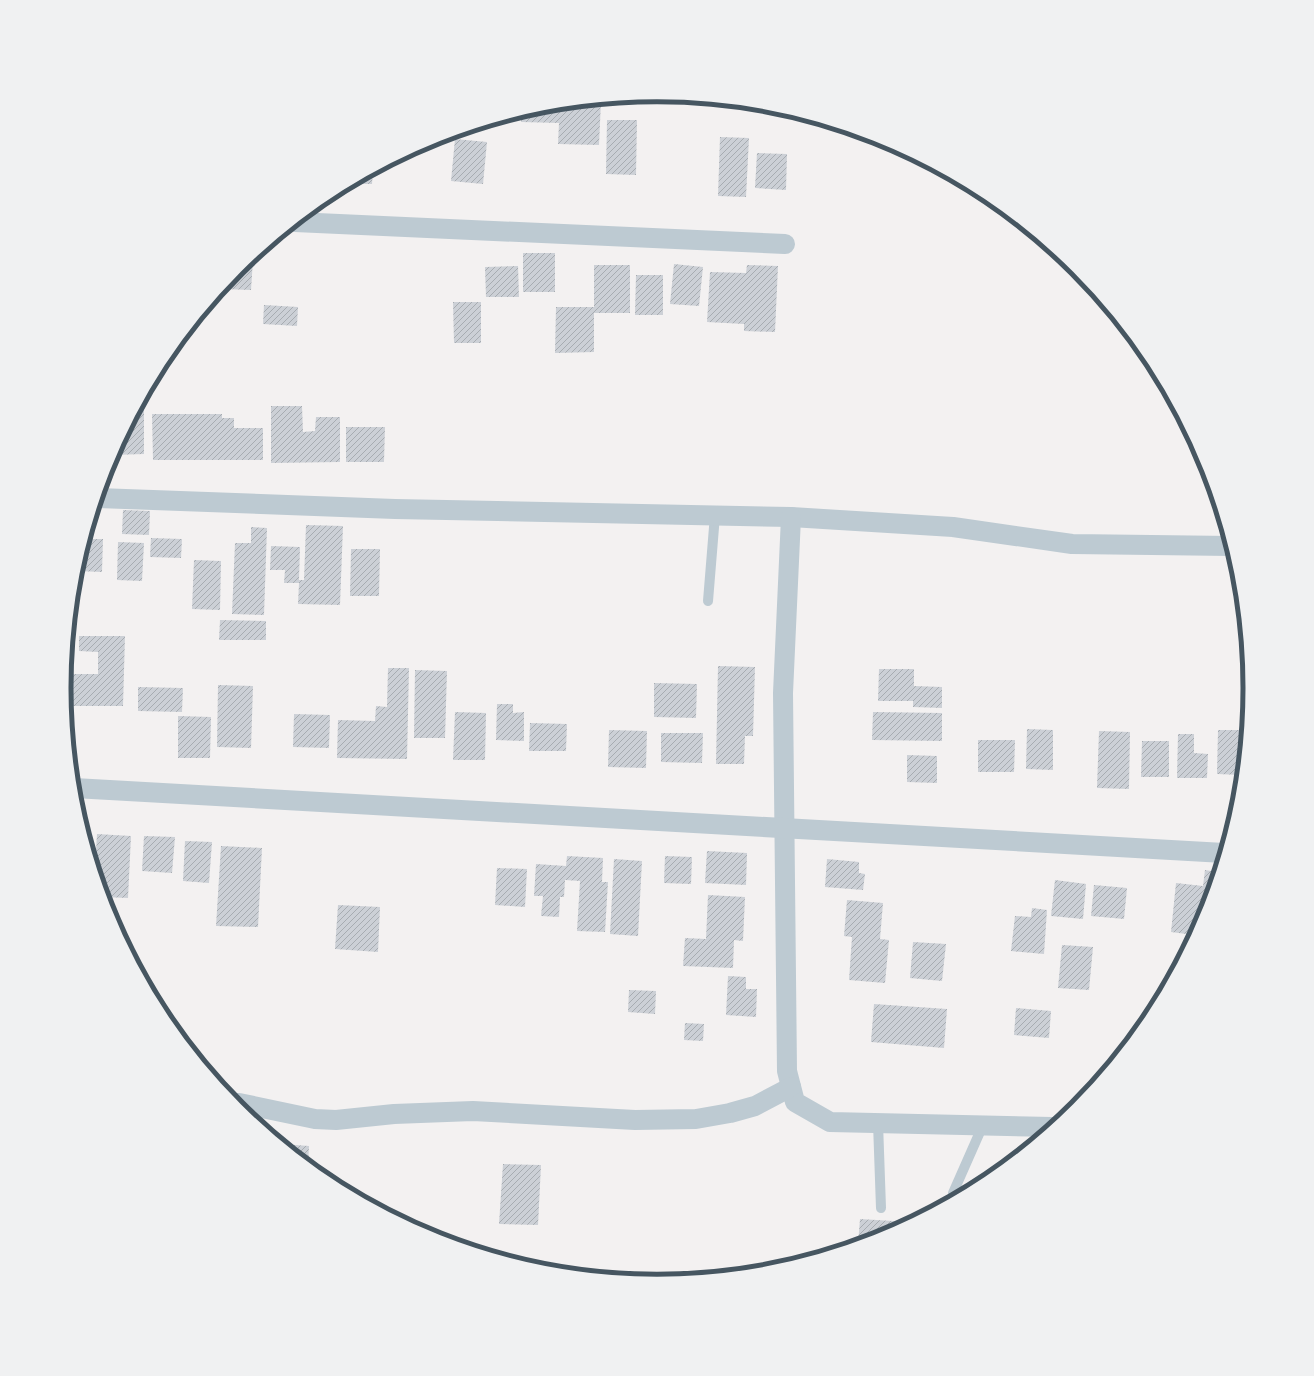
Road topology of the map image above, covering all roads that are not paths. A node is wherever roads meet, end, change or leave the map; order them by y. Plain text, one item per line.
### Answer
1 (301, 222) edge
2 (785, 244) dead end
3 (103, 498) edge
4 (715, 515) junction
5 (791, 517) junction
6 (1225, 546) edge
7 (708, 601) dead end
8 (80, 788) edge
9 (785, 828) junction
10 (1219, 853) edge
11 (791, 1087) junction
12 (245, 1104) edge
13 (878, 1123) junction
14 (983, 1126) junction
15 (1045, 1127) edge
16 (953, 1193) dead end
17 (881, 1208) dead end

1 - 2 street
3 - 4 street
4 - 5 street
4 - 7 lane
5 - 6 street
5 - 9 street
8 - 9 street
9 - 10 street
9 - 11 street
11 - 12 street
11 - 13 street
13 - 14 street
13 - 17 lane
14 - 15 street
14 - 16 lane

